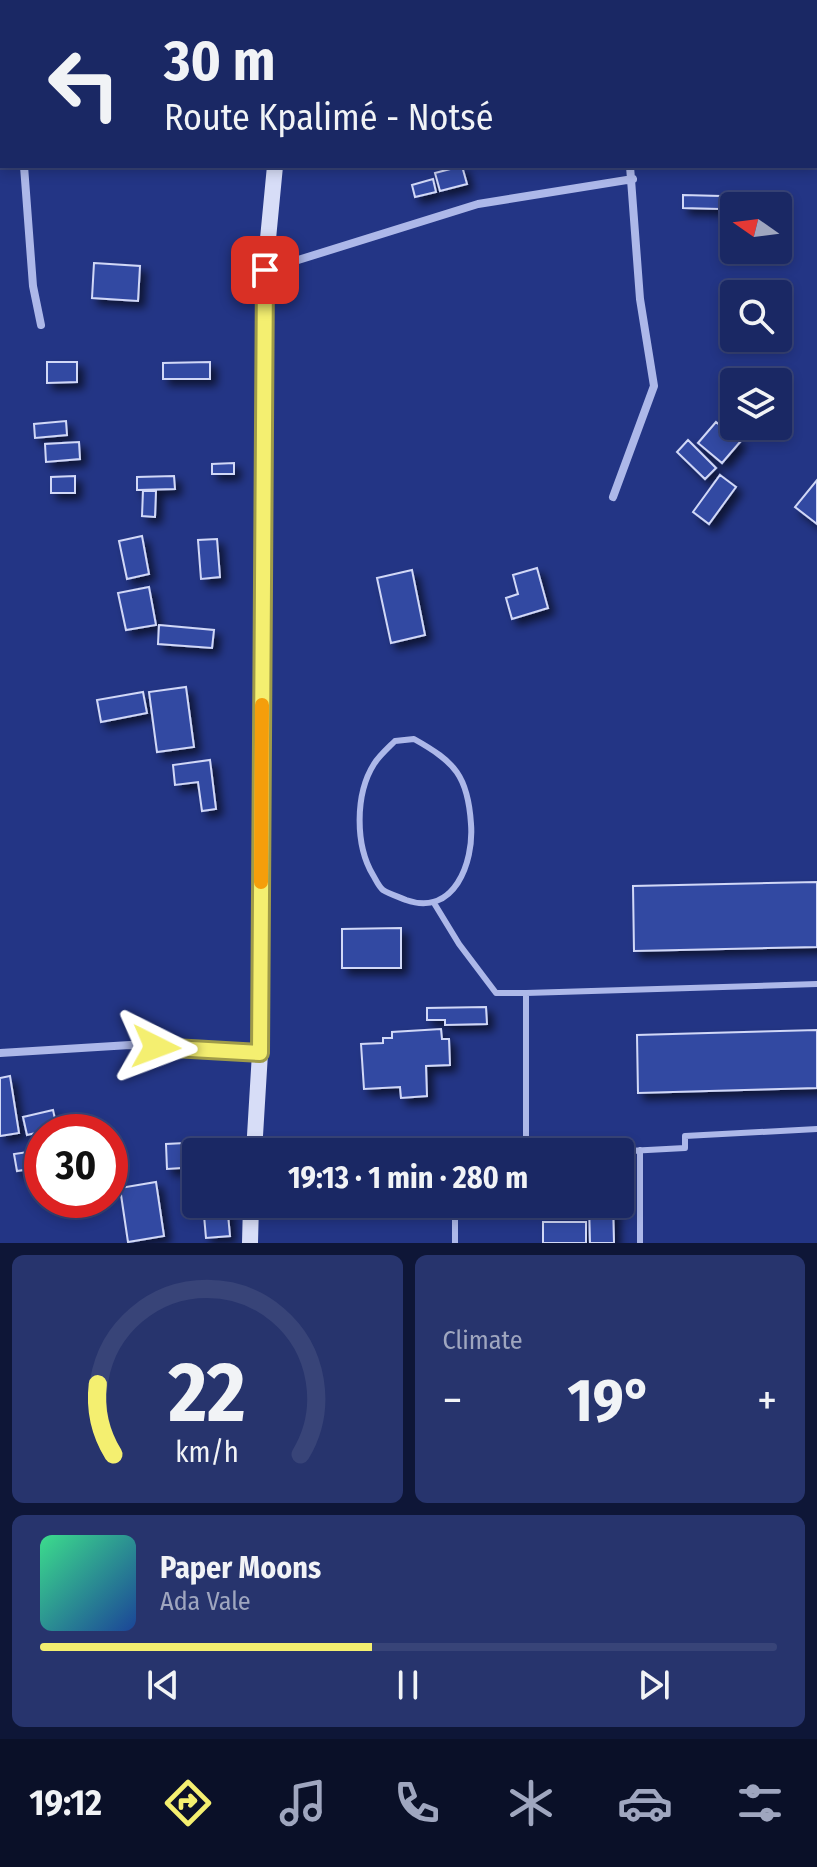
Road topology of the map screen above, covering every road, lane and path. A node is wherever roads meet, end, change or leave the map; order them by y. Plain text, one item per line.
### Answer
1 (24, 168) edge
2 (275, 168) edge
3 (630, 168) edge
4 (633, 179) junction
5 (265, 270) junction
6 (41, 325) dead end
7 (613, 497) dead end
8 (434, 903) junction
9 (817, 984) edge
10 (526, 993) junction
11 (0, 1053) edge
12 (260, 1053) junction
13 (817, 1129) edge
14 (255, 1138) edge
15 (526, 1138) edge
16 (634, 1150) edge
17 (640, 1150) junction
18 (251, 1218) edge
19 (455, 1218) edge
20 (250, 1243) edge
21 (455, 1243) edge
22 (640, 1243) edge

1 - 6 street
2 - 5 main road
3 - 4 street
4 - 5 street
4 - 7 street
5 - 12 main road
8 - 8 lane
8 - 10 lane
9 - 10 lane
10 - 15 lane
11 - 12 street
12 - 14 main road
13 - 17 lane
16 - 17 lane
17 - 22 lane
18 - 20 main road
19 - 21 lane

